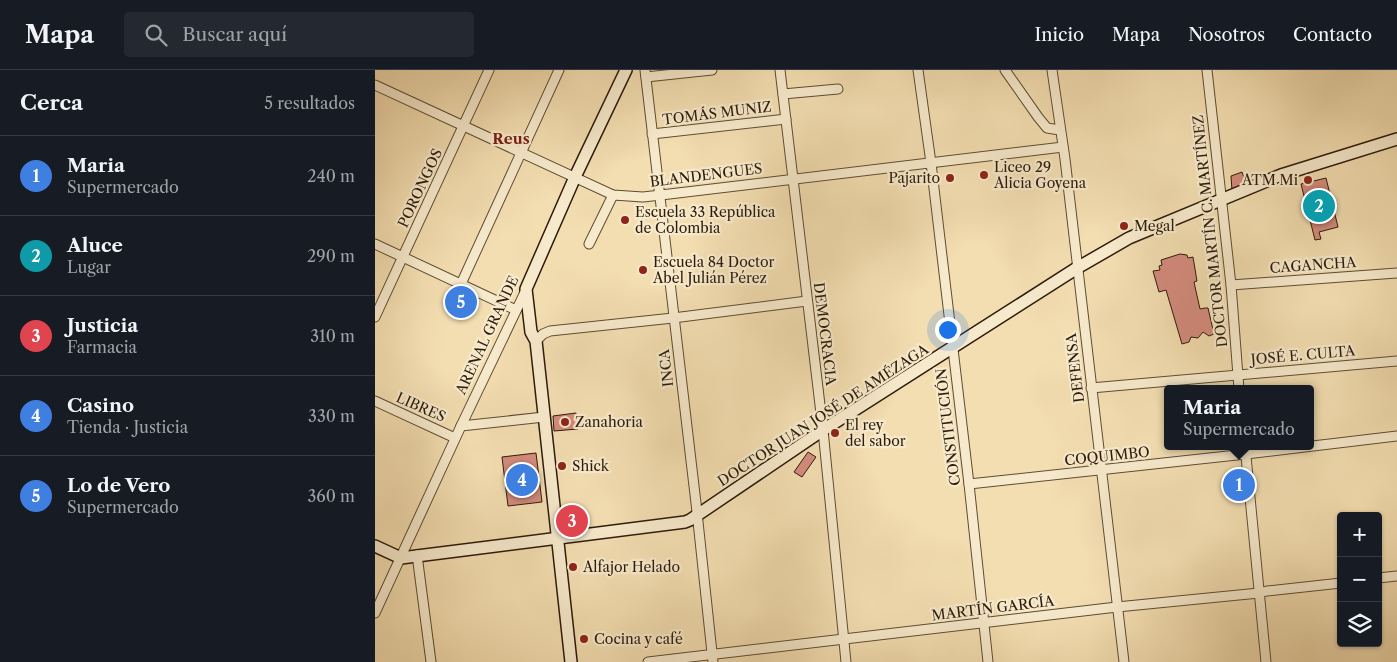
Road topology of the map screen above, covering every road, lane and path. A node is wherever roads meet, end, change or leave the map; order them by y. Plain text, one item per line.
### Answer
1 (489, 70) edge
2 (559, 70) edge
3 (626, 70) edge
4 (712, 70) edge
5 (780, 70) edge
6 (918, 70) edge
7 (1005, 70) edge
8 (1052, 70) edge
9 (1207, 70) edge
10 (646, 74) edge
11 (375, 86) edge
12 (838, 88) dead end
13 (783, 94) junction
14 (786, 119) junction
15 (464, 126) junction
16 (1060, 130) junction
17 (652, 134) junction
18 (1397, 139) edge
19 (1063, 147) junction
20 (521, 152) junction
21 (931, 163) junction
22 (575, 177) junction
23 (792, 179) junction
24 (613, 195) junction
25 (661, 195) junction
26 (1222, 199) junction
27 (375, 244) edge
28 (589, 244) dead end
29 (403, 257) junction
30 (1077, 268) junction
31 (1397, 273) edge
32 (461, 284) junction
33 (1231, 284) junction
34 (526, 289) junction
35 (807, 301) junction
36 (516, 310) junction
37 (375, 317) edge
38 (673, 318) junction
39 (536, 341) junction
40 (953, 348) junction
41 (1397, 361) edge
42 (1238, 374) junction
43 (1239, 385) edge
44 (1091, 388) junction
45 (375, 402) edge
46 (544, 417) junction
47 (461, 426) junction
48 (823, 430) junction
49 (1397, 436) edge
50 (455, 438) junction
51 (1314, 444) edge
52 (1245, 450) edge
53 (1102, 470) junction
54 (969, 484) junction
55 (697, 516) junction
56 (558, 538) junction
57 (375, 546) edge
58 (417, 555) junction
59 (401, 558) junction
60 (1397, 576) edge
61 (1382, 578) edge
62 (1337, 583) edge
63 (1259, 593) junction
64 (1117, 607) junction
65 (375, 613) edge
66 (985, 623) junction
67 (844, 639) junction
68 (713, 659) edge
69 (431, 662) edge
70 (571, 662) edge
71 (648, 662) edge
72 (846, 662) edge
73 (988, 662) edge
74 (1124, 662) edge
75 (1266, 662) edge

1 - 15 street, PORONGOS
2 - 20 street
3 - 22 street, ARENAL GRANDE
4 - 10 street
5 - 13 street, DEMOCRACIA
6 - 21 street, CONSTITUCIÓN
7 - 16 street
8 - 16 street, DEFENSA
9 - 26 street, DOCTOR MARTÍN C. MARTÍNEZ
10 - 17 street, INCA
11 - 15 street, BLANDENGUES
12 - 13 street
13 - 14 street, DEMOCRACIA
14 - 17 street, TOMÁS MUNIZ
14 - 23 street, DEMOCRACIA
15 - 20 street, BLANDENGUES
15 - 29 street, PORONGOS
16 - 19 street, DEFENSA
17 - 25 street, INCA
18 - 26 street, DOCTOR JUAN JOSÉ DE AMÉZAGA
19 - 21 street, BLANDENGUES
19 - 30 street, DEFENSA
20 - 22 street, BLANDENGUES
20 - 32 street
21 - 23 street, BLANDENGUES
21 - 40 street, CONSTITUCIÓN
22 - 24 street, BLANDENGUES
22 - 34 street, ARENAL GRANDE
23 - 25 street, BLANDENGUES
23 - 35 street, DEMOCRACIA
24 - 25 street, BLANDENGUES
24 - 28 street
25 - 38 street, INCA
26 - 30 street, DOCTOR JUAN JOSÉ DE AMÉZAGA
26 - 33 street, DOCTOR MARTÍN C. MARTÍNEZ
27 - 29 street
29 - 32 street
29 - 37 street, PORONGOS
30 - 40 street, DOCTOR JUAN JOSÉ DE AMÉZAGA
30 - 44 street, DEFENSA
31 - 33 street, CAGANCHA
32 - 36 street
33 - 42 street, DOCTOR MARTÍN C. MARTÍNEZ
34 - 36 street, ARENAL GRANDE
34 - 39 street
35 - 38 street
35 - 48 street, DEMOCRACIA
36 - 47 street, ARENAL GRANDE
38 - 39 street
38 - 55 street, INCA
39 - 46 street
40 - 48 street, DOCTOR JUAN JOSÉ DE AMÉZAGA
40 - 54 street, CONSTITUCIÓN
41 - 42 street, JOSÉ E. CULTA
42 - 43 street, DOCTOR MARTÍN C. MARTÍNEZ
42 - 44 street, JOSÉ E. CULTA
44 - 53 street, DEFENSA
45 - 50 street, LIBRES
46 - 47 street, LIBRES
46 - 56 street
47 - 50 street, ARENAL GRANDE
48 - 55 street, DOCTOR JUAN JOSÉ DE AMÉZAGA
48 - 67 street, DEMOCRACIA
49 - 51 street, COQUIMBO
50 - 59 street, ARENAL GRANDE
52 - 53 street, COQUIMBO
52 - 63 street
53 - 54 street, COQUIMBO
53 - 64 street, DEFENSA
54 - 66 street, CONSTITUCIÓN
55 - 56 street, DOCTOR JUAN JOSÉ DE AMÉZAGA
55 - 68 street, INCA
56 - 58 street, DOCTOR JUAN JOSÉ DE AMÉZAGA
56 - 70 street
57 - 59 street
58 - 59 street, DOCTOR JUAN JOSÉ DE AMÉZAGA
58 - 69 street
59 - 65 street, ARENAL GRANDE
60 - 61 street
62 - 63 street, MARTÍN GARCÍA
63 - 64 street, MARTÍN GARCÍA
63 - 75 street
64 - 66 street, MARTÍN GARCÍA
64 - 74 street, DEFENSA
66 - 67 street, MARTÍN GARCÍA
66 - 73 street, CONSTITUCIÓN
67 - 68 street, MARTÍN GARCÍA
67 - 72 street, DEMOCRACIA
68 - 71 street, MARTÍN GARCÍA

